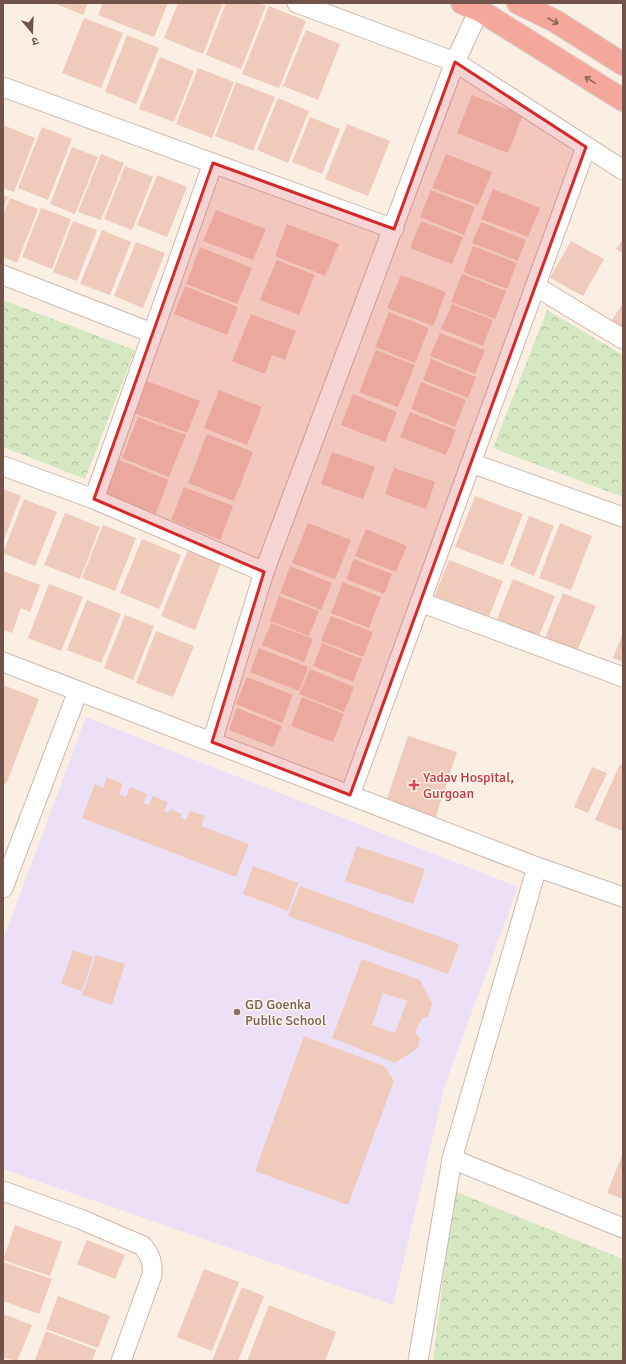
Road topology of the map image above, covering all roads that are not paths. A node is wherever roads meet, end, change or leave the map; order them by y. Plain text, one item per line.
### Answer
1 (297, 3) edge
2 (518, 3) edge
3 (471, 7) edge
4 (455, 62) junction
5 (623, 64) edge
6 (3, 87) edge
7 (622, 96) edge
8 (586, 147) junction
9 (213, 163) junction
10 (623, 170) edge
11 (394, 229) junction
12 (3, 275) edge
13 (535, 286) junction
14 (152, 333) junction
15 (623, 339) edge
16 (471, 463) junction
17 (3, 466) edge
18 (94, 499) junction
19 (623, 517) edge
20 (264, 572) junction
21 (420, 602) junction
22 (3, 662) edge
23 (623, 677) edge
24 (78, 691) junction
25 (212, 742) junction
26 (350, 795) junction
27 (537, 868) junction
28 (3, 888) edge
29 (623, 898) edge
30 (452, 1159) junction
31 (3, 1192) edge
32 (623, 1228) edge
33 (121, 1361) edge
34 (418, 1361) edge

1 - 4 street
2 -> 5 highway
3 - 4 street
7 -> 3 highway
4 - 8 street
4 - 11 street
6 - 9 street
8 - 10 street
8 - 13 street
9 - 11 street
9 - 14 street
11 - 20 street
12 - 14 street
13 - 15 street
13 - 16 street
14 - 18 street
16 - 19 street
16 - 21 street
17 - 18 street
18 - 20 street
20 - 25 street
21 - 23 street
21 - 26 street
22 - 24 street
24 - 25 street
24 - 28 street
25 - 26 street
26 - 27 street
27 - 29 street
27 - 30 street
30 - 32 street
30 - 34 street
31 - 33 street

